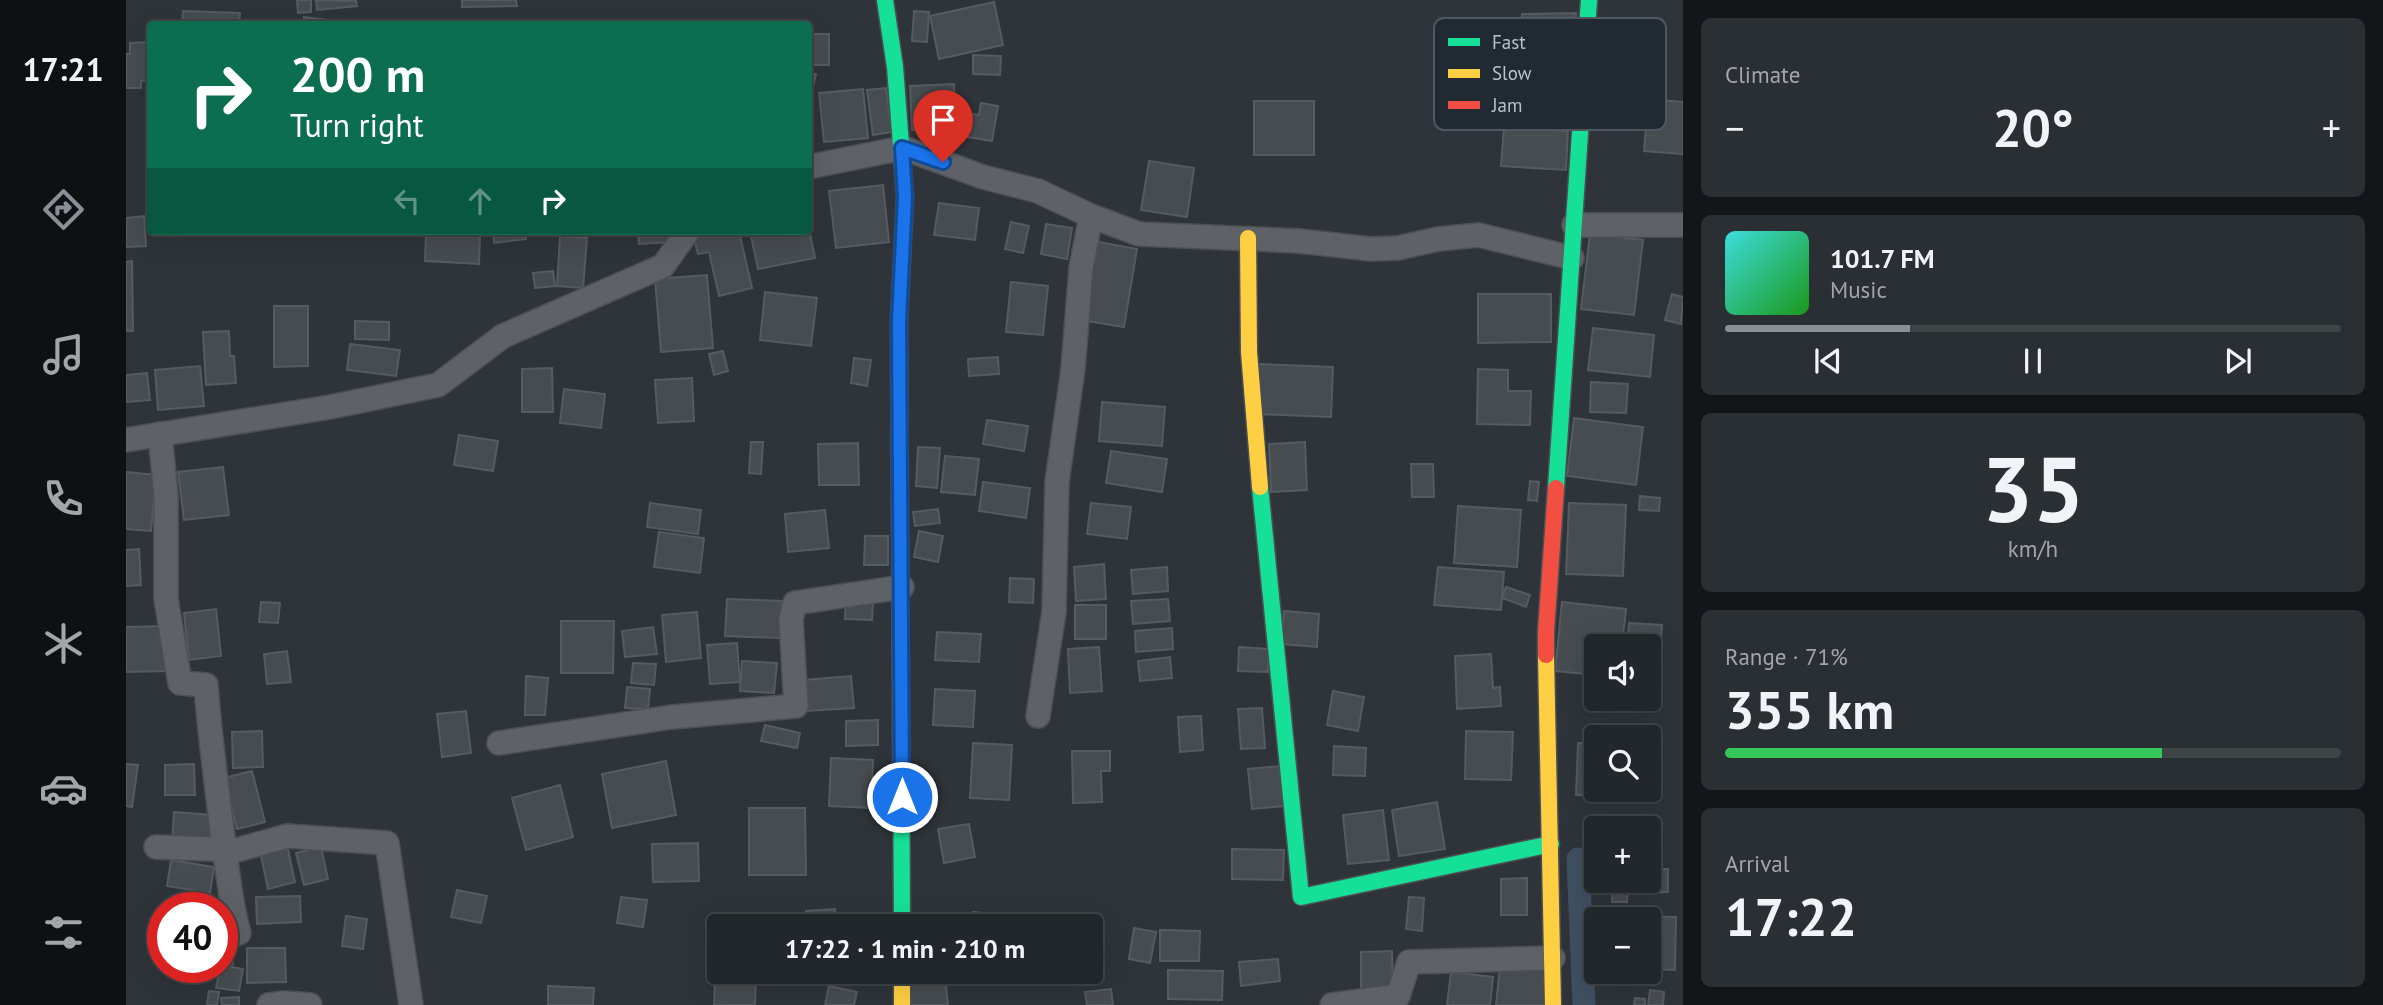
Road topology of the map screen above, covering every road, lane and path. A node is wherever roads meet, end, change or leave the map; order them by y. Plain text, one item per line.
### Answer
1 (885, 0) edge
2 (1589, 0) edge
3 (1588, 18) edge
4 (1580, 130) edge
5 (902, 148) junction
6 (812, 166) edge
7 (1091, 216) junction
8 (1574, 225) junction
9 (1683, 225) edge
10 (685, 235) edge
11 (1248, 238) junction
12 (1572, 258) junction
13 (160, 434) junction
14 (126, 440) edge
15 (902, 587) junction
16 (1038, 716) dead end
17 (499, 743) dead end
18 (1551, 844) junction
19 (156, 848) dead end
20 (225, 850) junction
21 (902, 914) edge
22 (239, 933) dead end
23 (1553, 958) junction
24 (902, 984) edge
25 (270, 1005) edge
26 (310, 1005) edge
27 (411, 1005) edge
28 (902, 1005) edge
29 (1332, 1005) edge
30 (1553, 1005) edge

1 - 5 street
2 - 3 street
4 - 8 street
5 - 6 street
5 - 7 street
5 - 15 street
7 - 11 street
7 - 16 street
8 - 9 street
8 - 12 street
10 - 13 street
11 - 12 street
11 - 18 street
12 - 18 street
13 - 14 street
13 - 20 street
15 - 17 street
15 - 21 street
18 - 23 street
19 - 20 street
20 - 22 street
20 - 27 street
23 - 29 street
23 - 30 street
24 - 28 street
25 - 26 street

